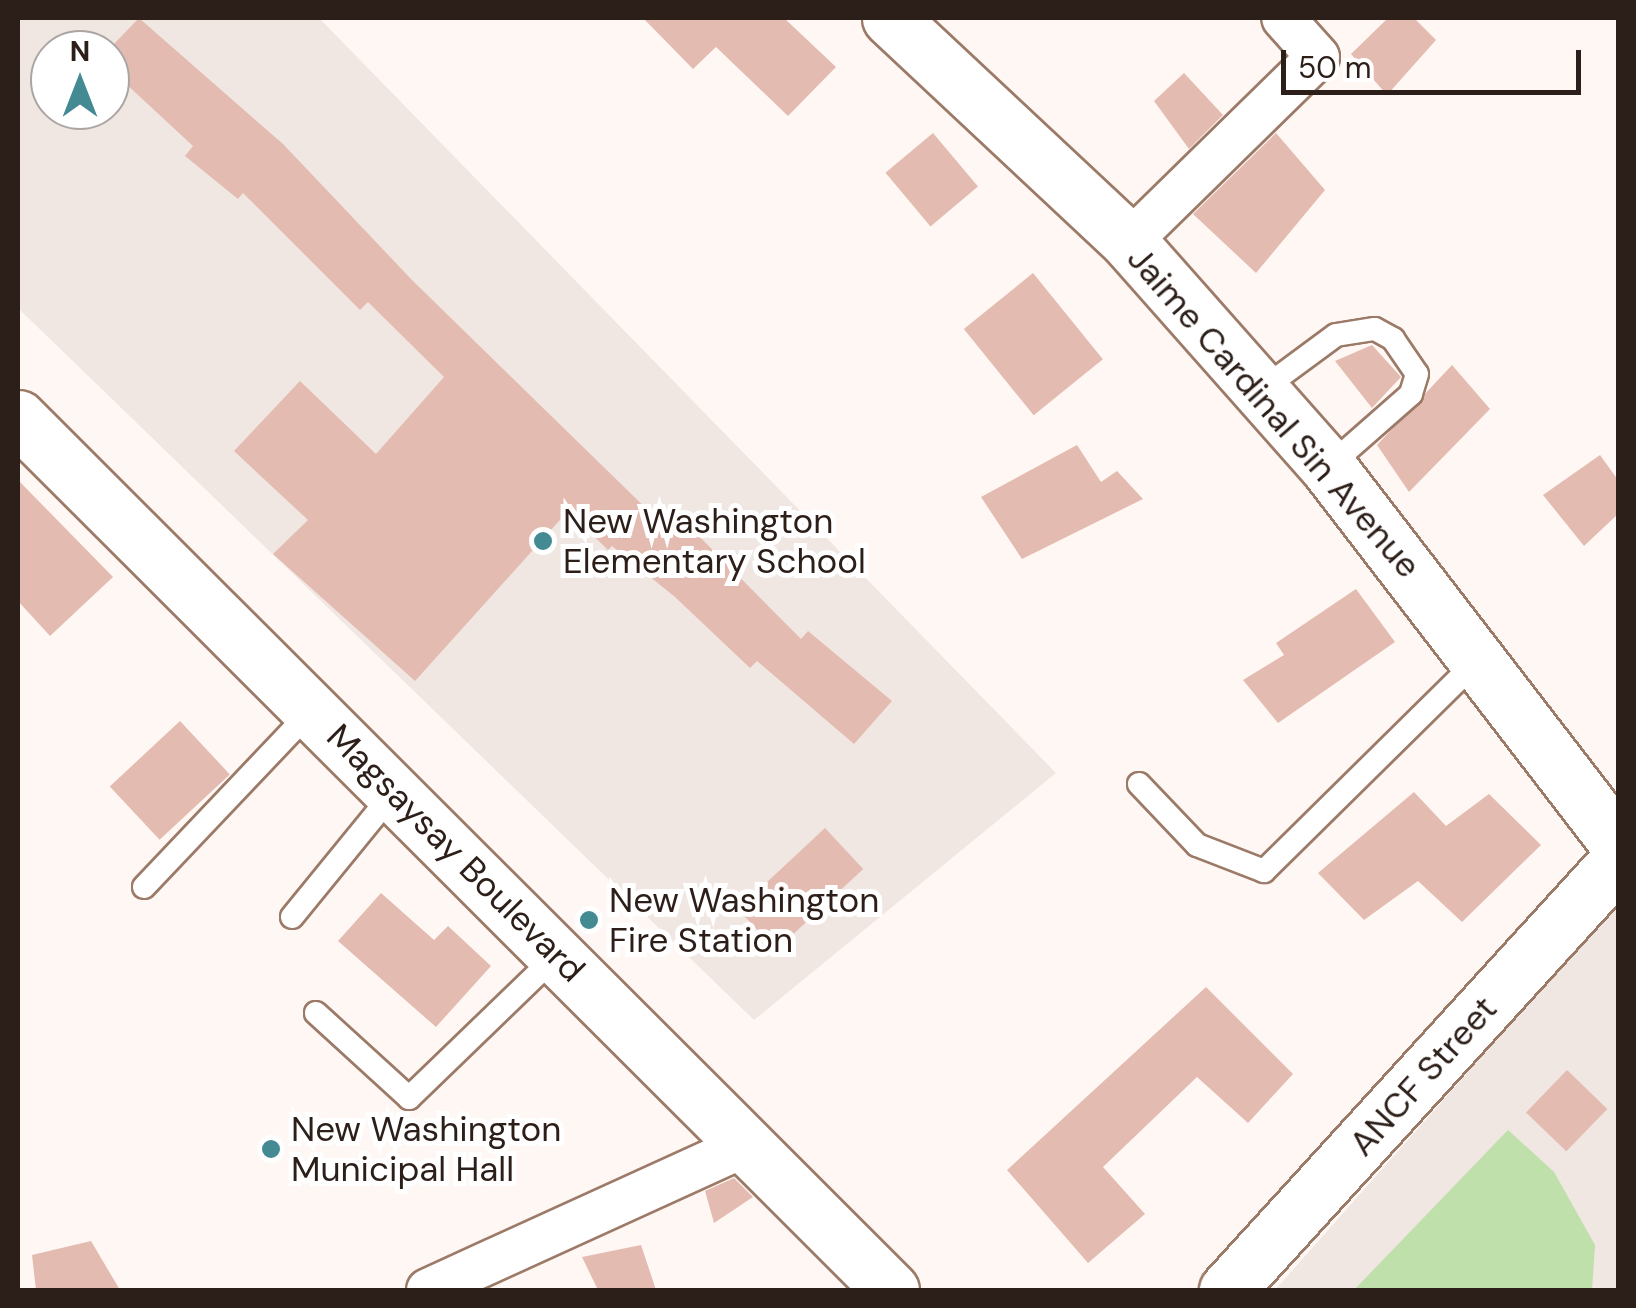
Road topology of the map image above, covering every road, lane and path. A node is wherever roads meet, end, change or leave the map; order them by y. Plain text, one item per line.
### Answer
1 (890, 18) edge
2 (1283, 18) edge
3 (1129, 242) junction
4 (1260, 391) junction
5 (18, 418) edge
6 (1328, 467) junction
7 (1480, 658) junction
8 (313, 710) junction
9 (1139, 784) dead end
10 (393, 793) junction
11 (1618, 844) edge
12 (1618, 862) edge
13 (144, 887) dead end
14 (292, 917) dead end
15 (557, 955) junction
16 (316, 1012) dead end
17 (748, 1144) junction
18 (428, 1290) edge
19 (892, 1290) edge
20 (1227, 1290) edge

1 - 3 main road, Jaime Cardinal Sin Avenue
2 - 3 street
3 - 4 main road, Jaime Cardinal Sin Avenue
4 - 6 main road, Jaime Cardinal Sin Avenue
4 - 6 lane
5 - 8 main road, Magsaysay Boulevard
6 - 7 main road, Jaime Cardinal Sin Avenue
7 - 9 lane
7 - 11 main road, Jaime Cardinal Sin Avenue
8 - 10 main road, Magsaysay Boulevard
8 - 13 lane
10 - 14 lane
10 - 15 main road, Magsaysay Boulevard
12 - 20 main road, ANCF Street
15 - 16 lane
15 - 17 main road, Magsaysay Boulevard
17 - 18 street
17 - 19 main road, Magsaysay Boulevard

